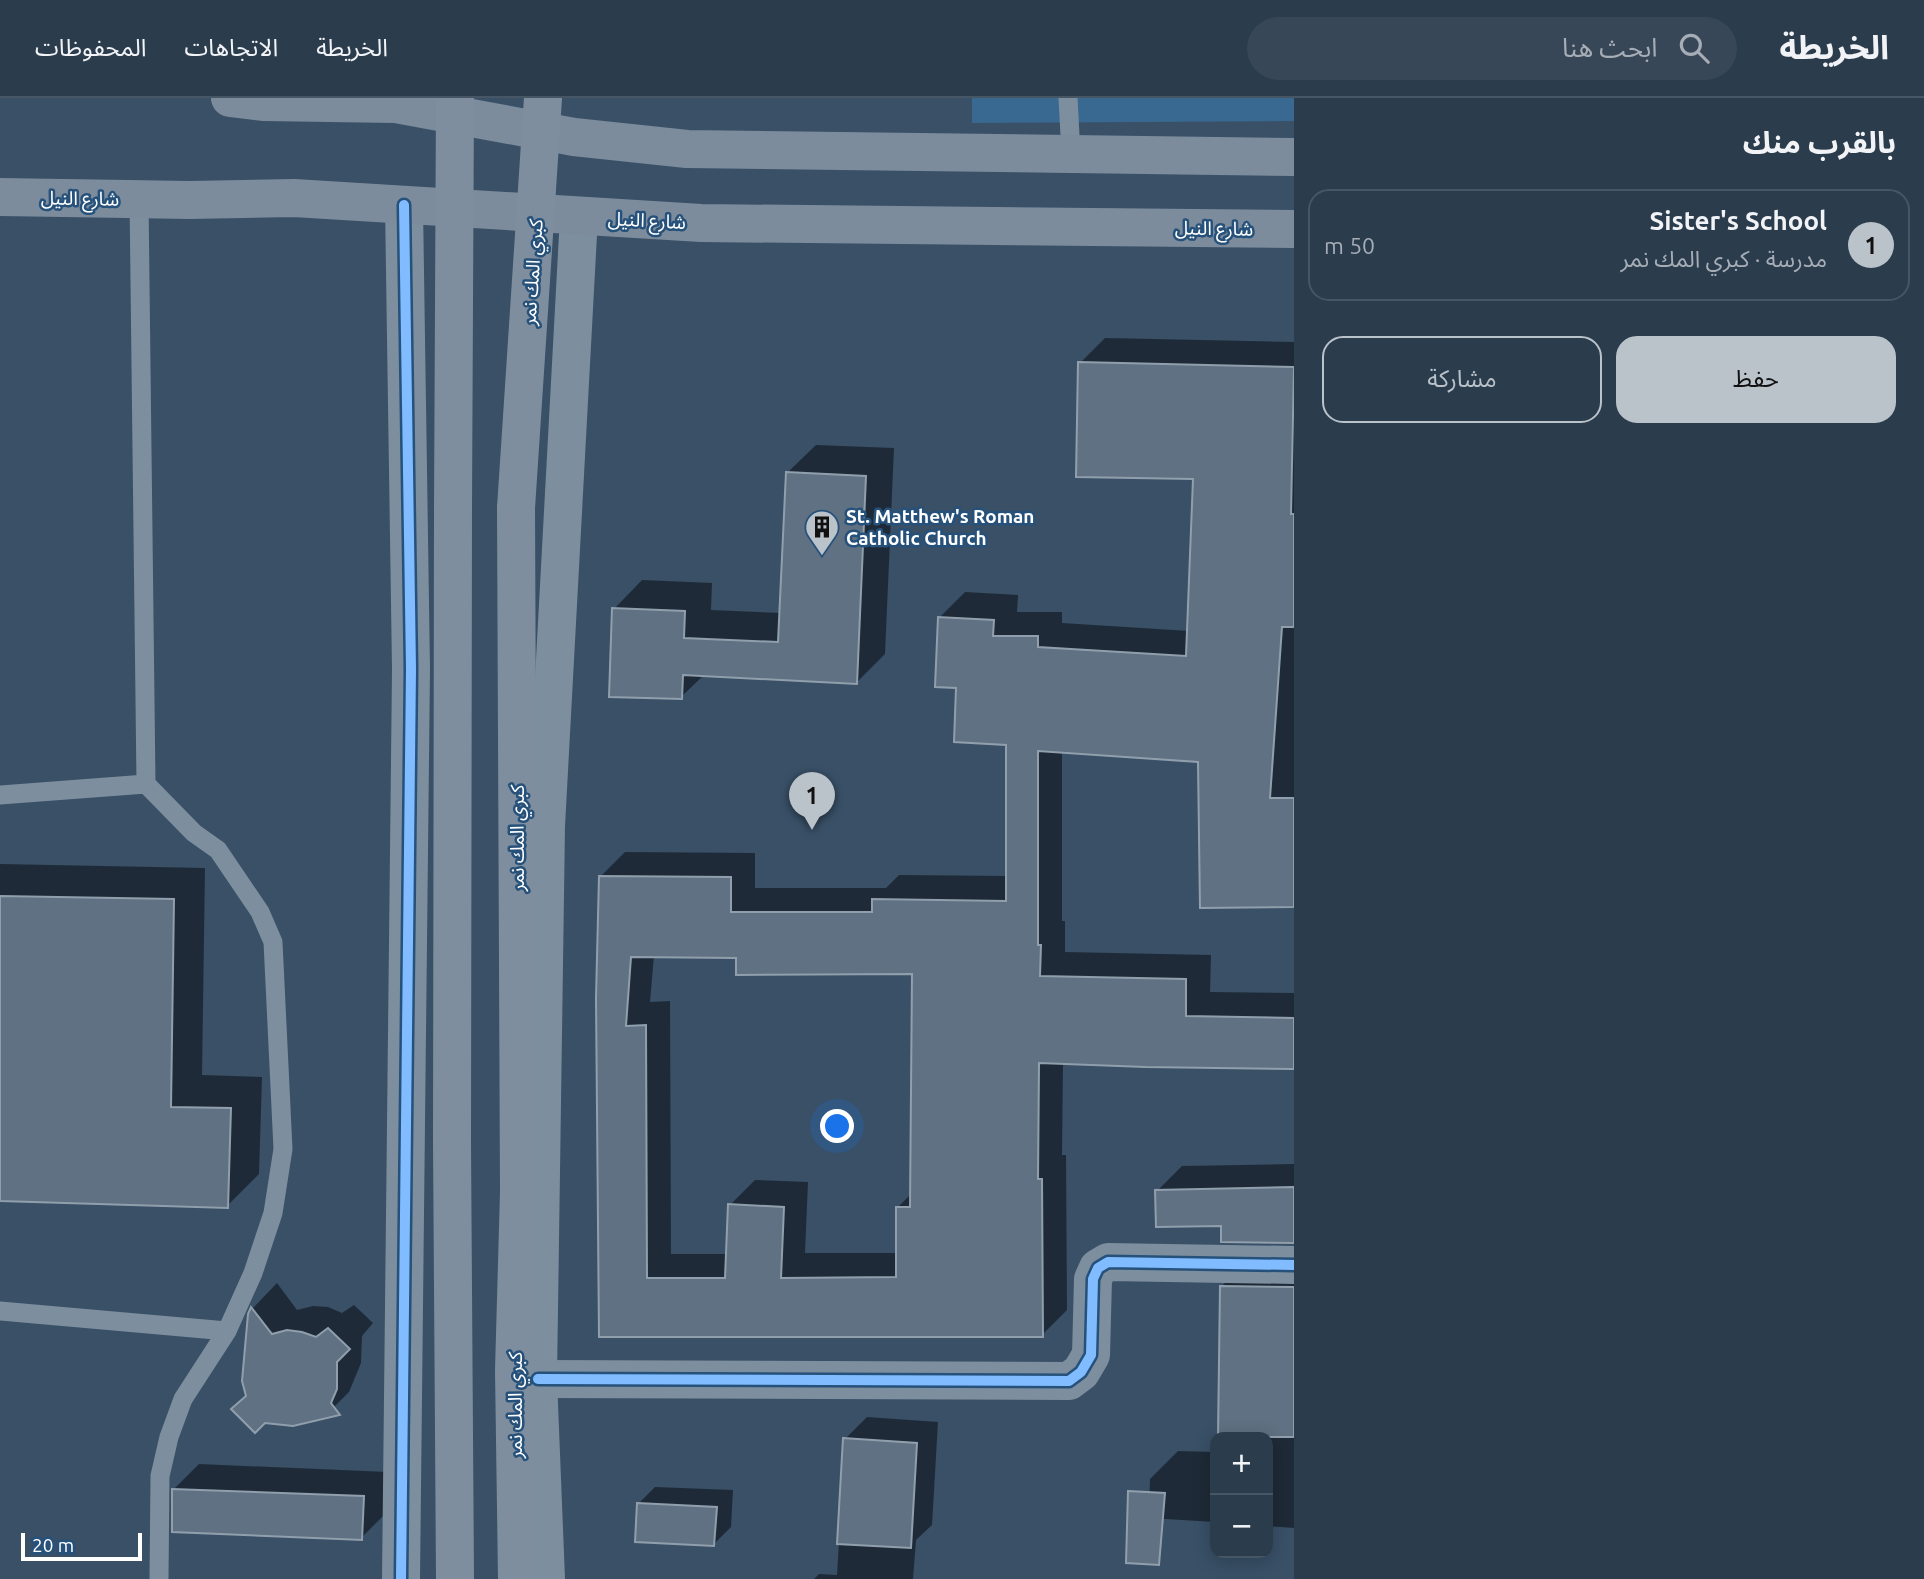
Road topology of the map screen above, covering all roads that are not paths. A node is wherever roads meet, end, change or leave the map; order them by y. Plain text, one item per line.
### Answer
1 (230, 98) edge
2 (455, 98) edge
3 (543, 98) edge
4 (1068, 98) edge
5 (1071, 154) junction
6 (1294, 157) edge
7 (0, 197) edge
8 (139, 198) junction
9 (404, 205) junction
10 (579, 216) junction
11 (1294, 229) edge
12 (146, 784) junction
13 (0, 795) edge
14 (1294, 1265) edge
15 (0, 1311) edge
16 (227, 1331) junction
17 (538, 1379) junction
18 (159, 1579) edge
19 (401, 1579) edge
20 (455, 1579) edge
21 (517, 1579) edge
22 (545, 1579) edge

1 - 5 main road
2 - 20 highway, bridge
3 - 21 highway, كبري المك نمر, bridge
4 - 5 lane
5 - 6 main road
7 - 8 main road, شارع النيل
8 - 9 main road, شارع النيل
8 - 12 lane
9 - 10 main road, شارع النيل
9 - 19 street
10 - 11 main road, شارع النيل
10 - 17 street
12 - 13 lane
12 - 16 lane
14 - 17 street
15 - 16 lane
16 - 18 lane
17 - 22 street

